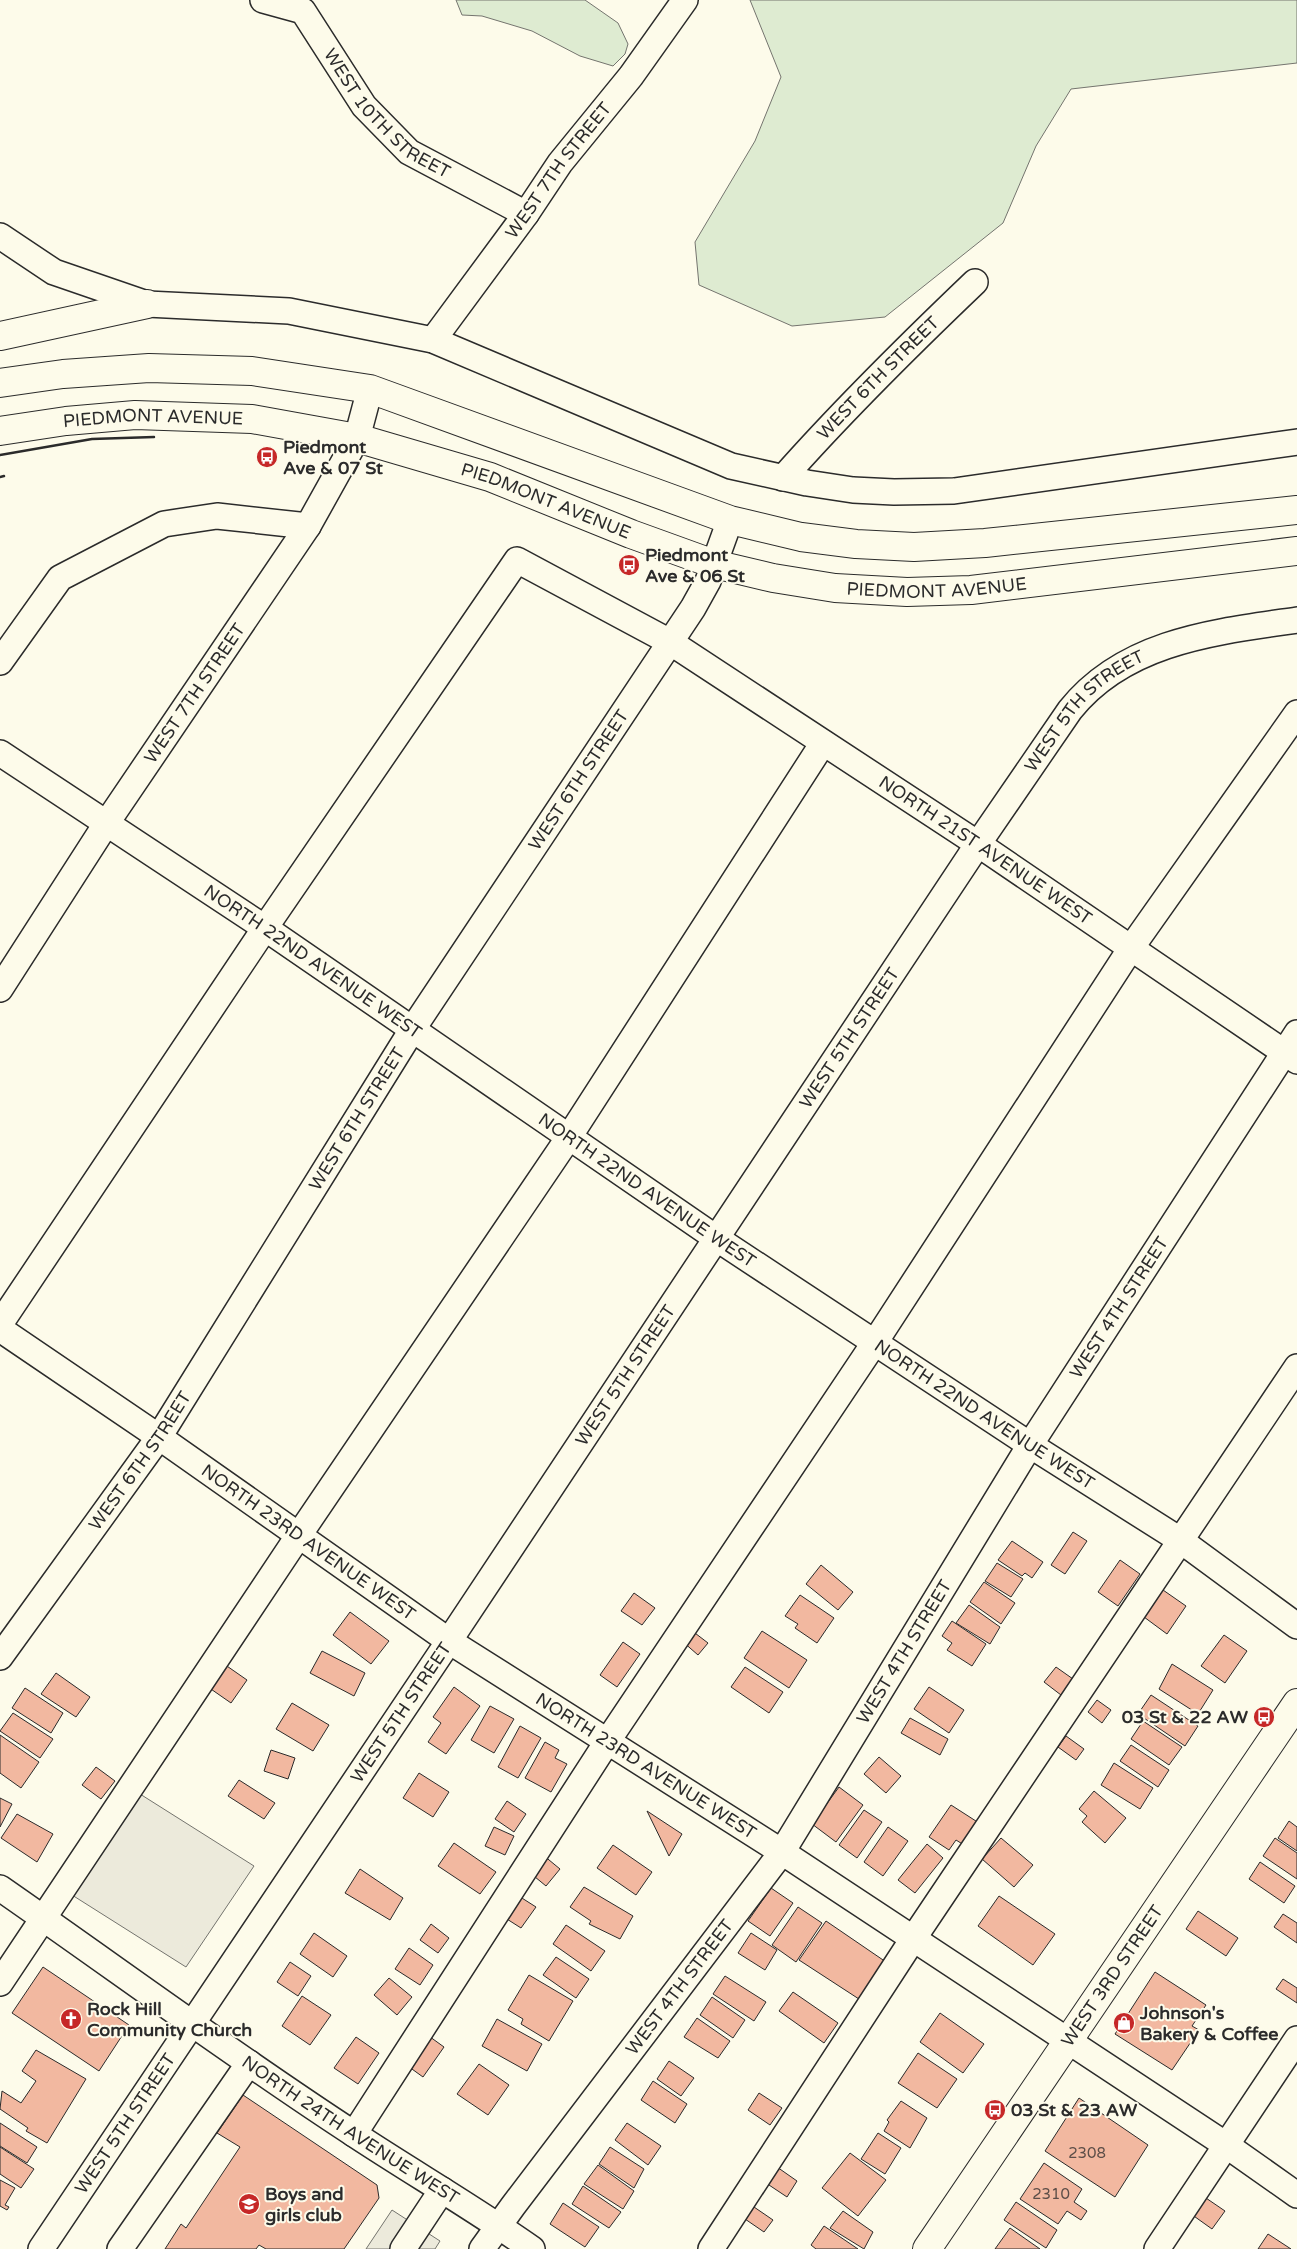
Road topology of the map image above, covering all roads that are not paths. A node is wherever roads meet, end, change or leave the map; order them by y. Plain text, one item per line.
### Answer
1 (263, 0) edge
2 (685, 0) edge
3 (526, 214) junction
4 (0, 236) edge
5 (975, 282) dead end
6 (147, 304) junction
7 (0, 336) edge
8 (433, 340) junction
9 (0, 384) edge
10 (370, 390) junction
11 (0, 431) edge
12 (357, 438) junction
13 (1297, 442) edge
14 (784, 478) junction
15 (1297, 510) edge
16 (730, 520) junction
17 (308, 526) junction
18 (1297, 551) edge
19 (714, 564) junction
20 (1291, 621) edge
21 (670, 642) junction
22 (0, 662) edge
23 (1297, 713) edge
24 (823, 744) junction
25 (0, 752) edge
26 (106, 824) junction
27 (978, 844) junction
28 (265, 928) junction
29 (1131, 948) junction
30 (0, 989) edge
31 (412, 1030) junction
32 (1293, 1049) edge
33 (569, 1137) junction
34 (716, 1238) junction
35 (0, 1324) edge
36 (0, 1329) edge
37 (875, 1343) junction
38 (1297, 1367) edge
39 (159, 1437) junction
40 (1030, 1445) junction
41 (299, 1535) junction
42 (1180, 1540) junction
43 (1297, 1626) edge
44 (449, 1641) junction
45 (0, 1657) edge
46 (1297, 1703) edge
47 (607, 1742) junction
48 (782, 1852) junction
49 (0, 1888) edge
50 (44, 1918) junction
51 (912, 1939) junction
52 (0, 1983) edge
53 (193, 2025) junction
54 (1297, 2039) edge
55 (1066, 2041) junction
56 (249, 2063) junction
57 (354, 2134) junction
58 (1226, 2146) junction
59 (442, 2190) junction
60 (1297, 2195) edge
61 (498, 2225) junction
62 (41, 2249) edge
63 (120, 2249) edge
64 (402, 2249) edge
65 (482, 2249) edge
66 (532, 2249) edge
67 (711, 2249) edge
68 (927, 2249) edge
69 (1157, 2249) edge

1 - 3 street, WEST 10TH STREET
2 - 3 street, WEST 7TH STREET
3 - 8 street, WEST 7TH STREET
4 - 6 street
5 - 14 street, WEST 6TH STREET
6 - 7 main road
6 - 8 street
8 - 14 street
9 - 10 main road
10 - 12 street, WEST 7TH STREET
10 - 16 main road
11 - 12 main road, PIEDMONT AVENUE
12 - 17 street, WEST 7TH STREET
12 - 19 main road, PIEDMONT AVENUE
13 - 14 street
15 - 16 main road
16 - 19 street, WEST 6TH STREET
17 - 22 street
17 - 26 street, WEST 7TH STREET
18 - 19 main road, PIEDMONT AVENUE
19 - 21 street, WEST 6TH STREET
20 - 27 street, WEST 5TH STREET
21 - 24 street, NORTH 21ST AVENUE WEST
21 - 28 street, NORTH 21ST AVENUE WEST
21 - 31 street, WEST 6TH STREET
23 - 29 street
24 - 27 street, NORTH 21ST AVENUE WEST
24 - 33 street
25 - 26 street, NORTH 22ND AVENUE WEST
26 - 28 street, NORTH 22ND AVENUE WEST
26 - 30 street, WEST 7TH STREET
27 - 29 street, NORTH 21ST AVENUE WEST
27 - 34 street, WEST 5TH STREET
28 - 31 street, NORTH 22ND AVENUE WEST
28 - 35 street
29 - 32 street, NORTH 21ST AVENUE WEST
29 - 37 street
31 - 33 street, NORTH 22ND AVENUE WEST
31 - 39 street, WEST 6TH STREET
32 - 40 street, WEST 4TH STREET
33 - 34 street, NORTH 22ND AVENUE WEST
33 - 41 street
34 - 37 street, NORTH 22ND AVENUE WEST
34 - 44 street, WEST 5TH STREET
36 - 39 street, NORTH 23RD AVENUE WEST
37 - 40 street, NORTH 22ND AVENUE WEST
37 - 47 street
38 - 42 street
39 - 41 street, NORTH 23RD AVENUE WEST
39 - 45 street, WEST 6TH STREET
40 - 42 street, NORTH 22ND AVENUE WEST
40 - 48 street, WEST 4TH STREET
41 - 44 street, NORTH 23RD AVENUE WEST
41 - 50 street
42 - 43 street, NORTH 22ND AVENUE WEST
42 - 51 street
44 - 47 street, NORTH 23RD AVENUE WEST
44 - 53 street, WEST 5TH STREET
46 - 55 main road, WEST 3RD STREET
47 - 48 street, NORTH 23RD AVENUE WEST
47 - 57 street
48 - 51 street, NORTH 23RD AVENUE WEST
48 - 61 street, WEST 4TH STREET
49 - 50 street, NORTH 24TH AVENUE WEST
50 - 52 street
50 - 53 street, NORTH 24TH AVENUE WEST
51 - 55 street, NORTH 23RD AVENUE WEST
51 - 67 street
53 - 56 street, NORTH 24TH AVENUE WEST
53 - 62 street, WEST 5TH STREET
54 - 58 street
55 - 58 street, NORTH 23RD AVENUE WEST
55 - 68 main road, WEST 3RD STREET
56 - 57 street, NORTH 24TH AVENUE WEST
56 - 63 street
57 - 59 street, NORTH 24TH AVENUE WEST
58 - 60 street, NORTH 23RD AVENUE WEST
58 - 69 street
59 - 61 street, NORTH 24TH AVENUE WEST
59 - 64 street
61 - 65 street, WEST 4TH STREET
61 - 66 street, NORTH 24TH AVENUE WEST

